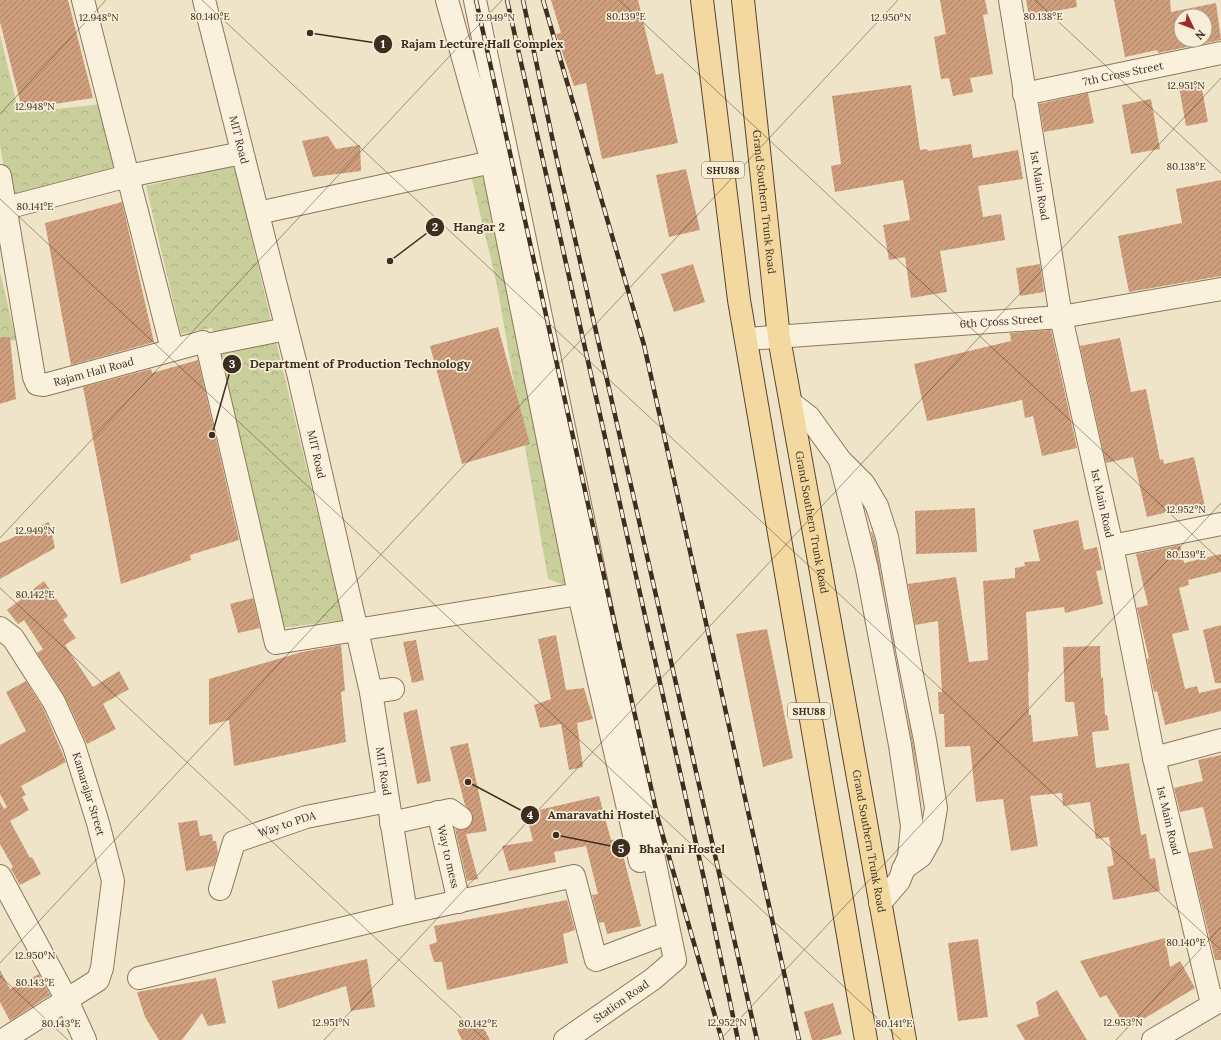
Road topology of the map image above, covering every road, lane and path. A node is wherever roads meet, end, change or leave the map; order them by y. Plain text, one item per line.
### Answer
1 (83, 0) edge
2 (204, 0) edge
3 (447, 0) edge
4 (474, 0) edge
5 (702, 0) edge
6 (743, 0) edge
7 (1010, 0) edge
8 (1221, 53) edge
9 (1024, 94) junction
10 (242, 153) junction
11 (492, 162) junction
12 (0, 176) edge
13 (128, 176) junction
14 (6, 208) junction
15 (258, 213) junction
16 (1221, 289) edge
17 (1061, 317) junction
18 (286, 328) junction
19 (779, 338) junction
20 (746, 340) junction
21 (207, 345) junction
22 (172, 349) junction
23 (791, 403) junction
24 (1221, 524) edge
25 (1112, 546) junction
26 (579, 594) junction
27 (0, 628) edge
28 (357, 628) junction
29 (393, 689) dead end
30 (371, 692) junction
31 (1221, 740) edge
32 (1154, 758) junction
33 (388, 800) junction
34 (438, 812) junction
35 (461, 818) dead end
36 (391, 823) junction
37 (0, 876) edge
38 (220, 889) dead end
39 (459, 902) junction
40 (880, 903) junction
41 (406, 913) junction
42 (663, 935) junction
43 (139, 978) dead end
44 (67, 1000) junction
45 (1216, 1002) edge
46 (3, 1040) edge
47 (86, 1040) edge
48 (565, 1040) edge
49 (866, 1040) edge
50 (905, 1040) edge
51 (1153, 1040) edge

1 - 13 street
2 - 10 street, MIT Road
3 - 11 street
4 - 42 street
5 - 20 main road, SHU88
6 - 19 main road, Grand Southern Trunk Road / SHU88
7 - 9 street, 1st Main Road
8 - 9 street, 7th Cross Street
9 - 17 street, 1st Main Road
10 - 13 street
10 - 15 street, MIT Road
11 - 15 street
11 - 26 street
12 - 14 street, Rajam Hall Road
13 - 14 street
13 - 22 street
14 - 22 street, Rajam Hall Road
15 - 18 street, MIT Road
16 - 17 street, 6th Cross Street
17 - 19 street, 6th Cross Street
17 - 25 street, 1st Main Road
18 - 21 street, Rajam Hall Road
18 - 28 street, MIT Road
19 - 20 street, 6th Cross Street
19 - 23 main road, Grand Southern Trunk Road / SHU88
20 - 49 main road, SHU88
21 - 22 street, Rajam Hall Road
21 - 28 street
23 - 40 main road, Grand Southern Trunk Road / SHU88
23 - 40 street
24 - 25 street
25 - 32 street, 1st Main Road
26 - 28 street
26 - 42 street
27 - 44 street, Kamarajar Street
28 - 30 street, MIT Road
29 - 30 street
30 - 33 street, MIT Road
31 - 32 street
32 - 45 street, 1st Main Road
33 - 36 street, MIT Road
33 - 38 street, Way to PDA
34 - 35 street
34 - 36 street
34 - 39 street, Way to mess
36 - 41 street, MIT Road
37 - 44 street
39 - 41 street
39 - 42 street
40 - 50 main road, Grand Southern Trunk Road / SHU88
41 - 43 street
42 - 48 street, Station Road
44 - 46 street
44 - 47 street
45 - 51 street

